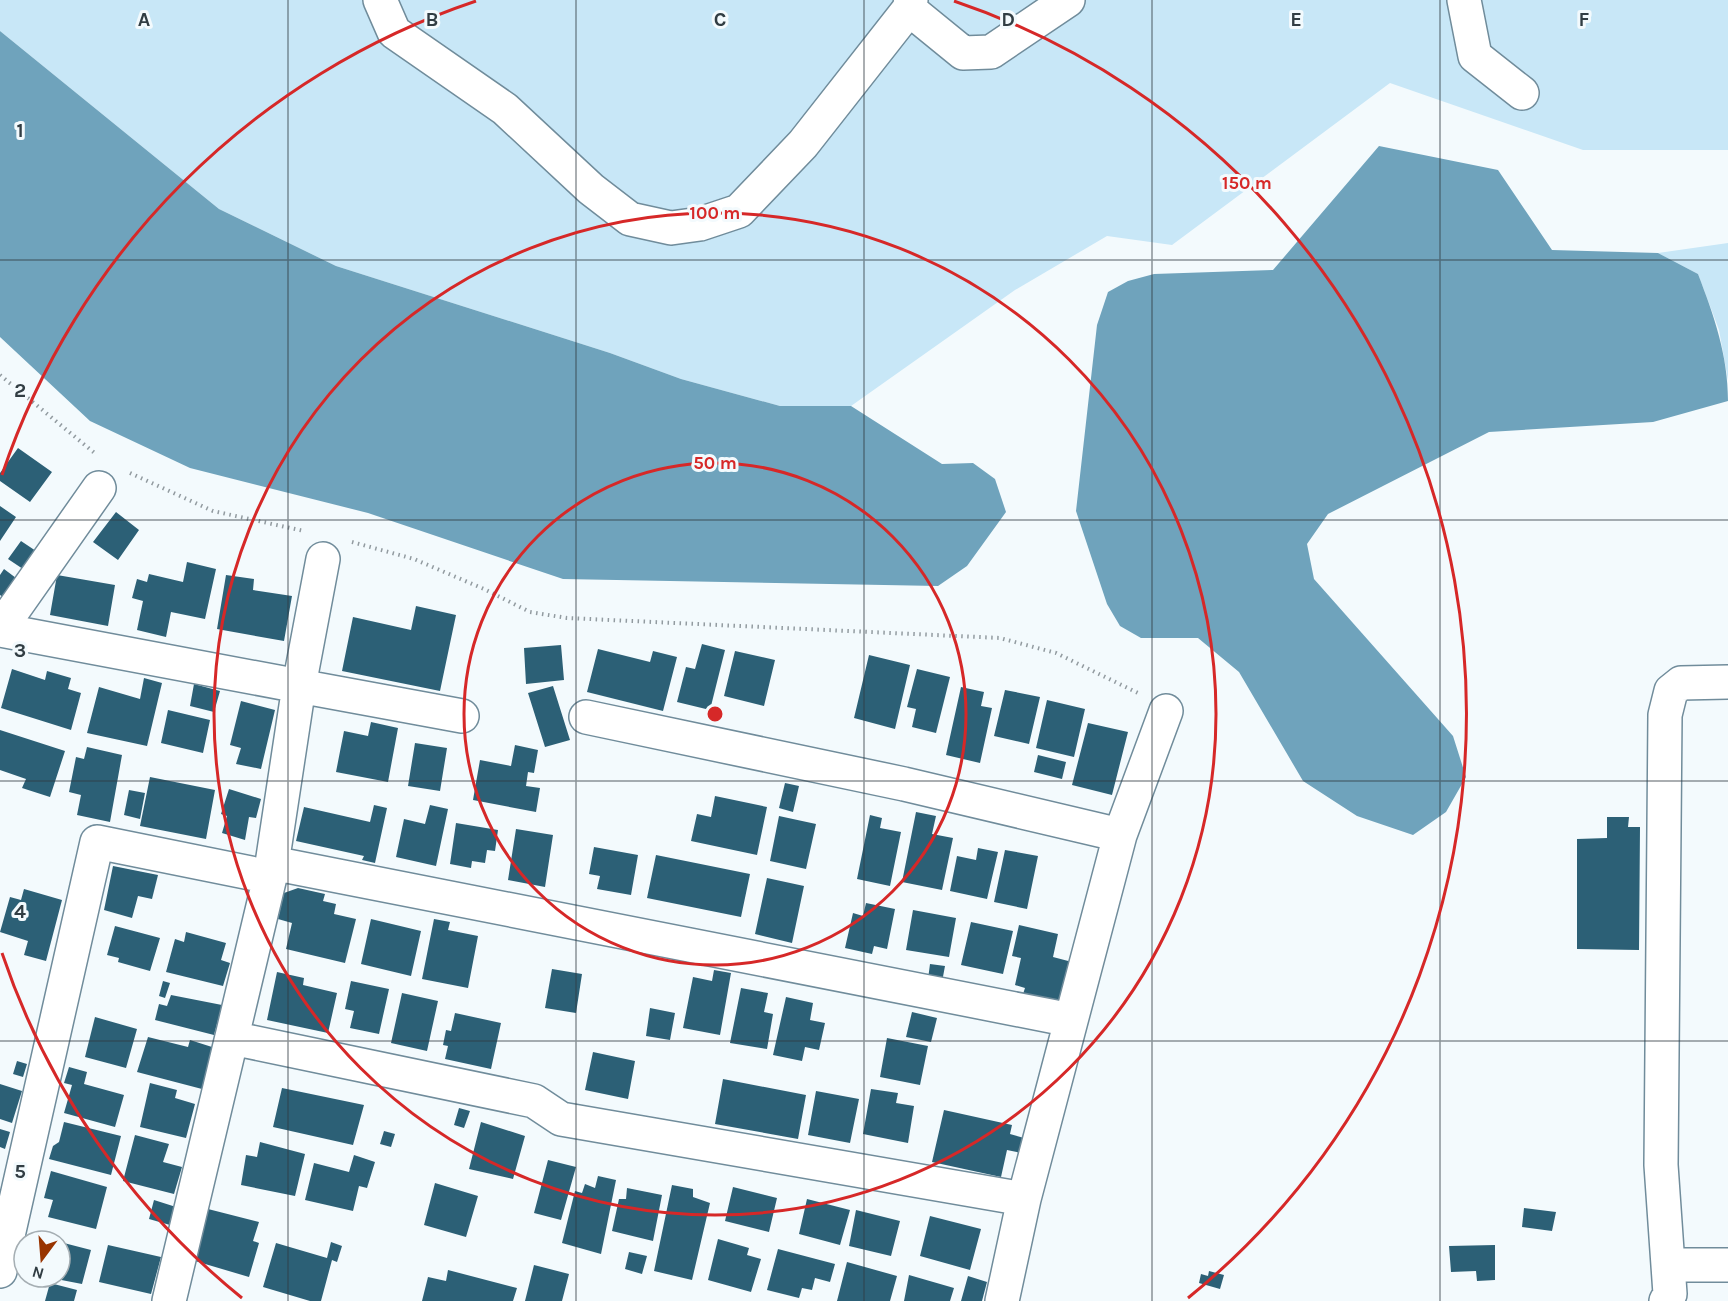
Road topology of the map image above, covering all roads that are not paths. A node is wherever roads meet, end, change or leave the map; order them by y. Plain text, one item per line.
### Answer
1 (380, 0) edge
2 (1068, 0) edge
3 (1464, 0) edge
4 (910, 4) edge
5 (1522, 93) dead end
6 (109, 473) road end
7 (328, 544) road end
8 (0, 630) edge
9 (1728, 658) edge
10 (1728, 682) edge
11 (1681, 683) junction
12 (299, 686) junction
13 (1166, 711) road end
14 (462, 716) dead end
15 (586, 717) dead end
16 (1120, 836) junction
17 (271, 870) junction
18 (1071, 1020) junction
19 (232, 1038) junction
20 (1024, 1199) junction
21 (1728, 1264) edge
22 (1668, 1265) junction
23 (0, 1270) edge
24 (169, 1301) edge
25 (1002, 1301) edge
26 (1666, 1301) edge

1 - 4 street
2 - 4 street
3 - 5 street
6 - 8 street
7 - 12 street
8 - 12 street
9 - 11 street
10 - 11 street
11 - 22 street
12 - 14 street
12 - 17 street
13 - 16 street
15 - 16 street
16 - 18 street
17 - 18 street
17 - 19 street
17 - 23 street
18 - 20 street
19 - 20 street
19 - 24 street
20 - 25 street
21 - 22 street
22 - 26 street

